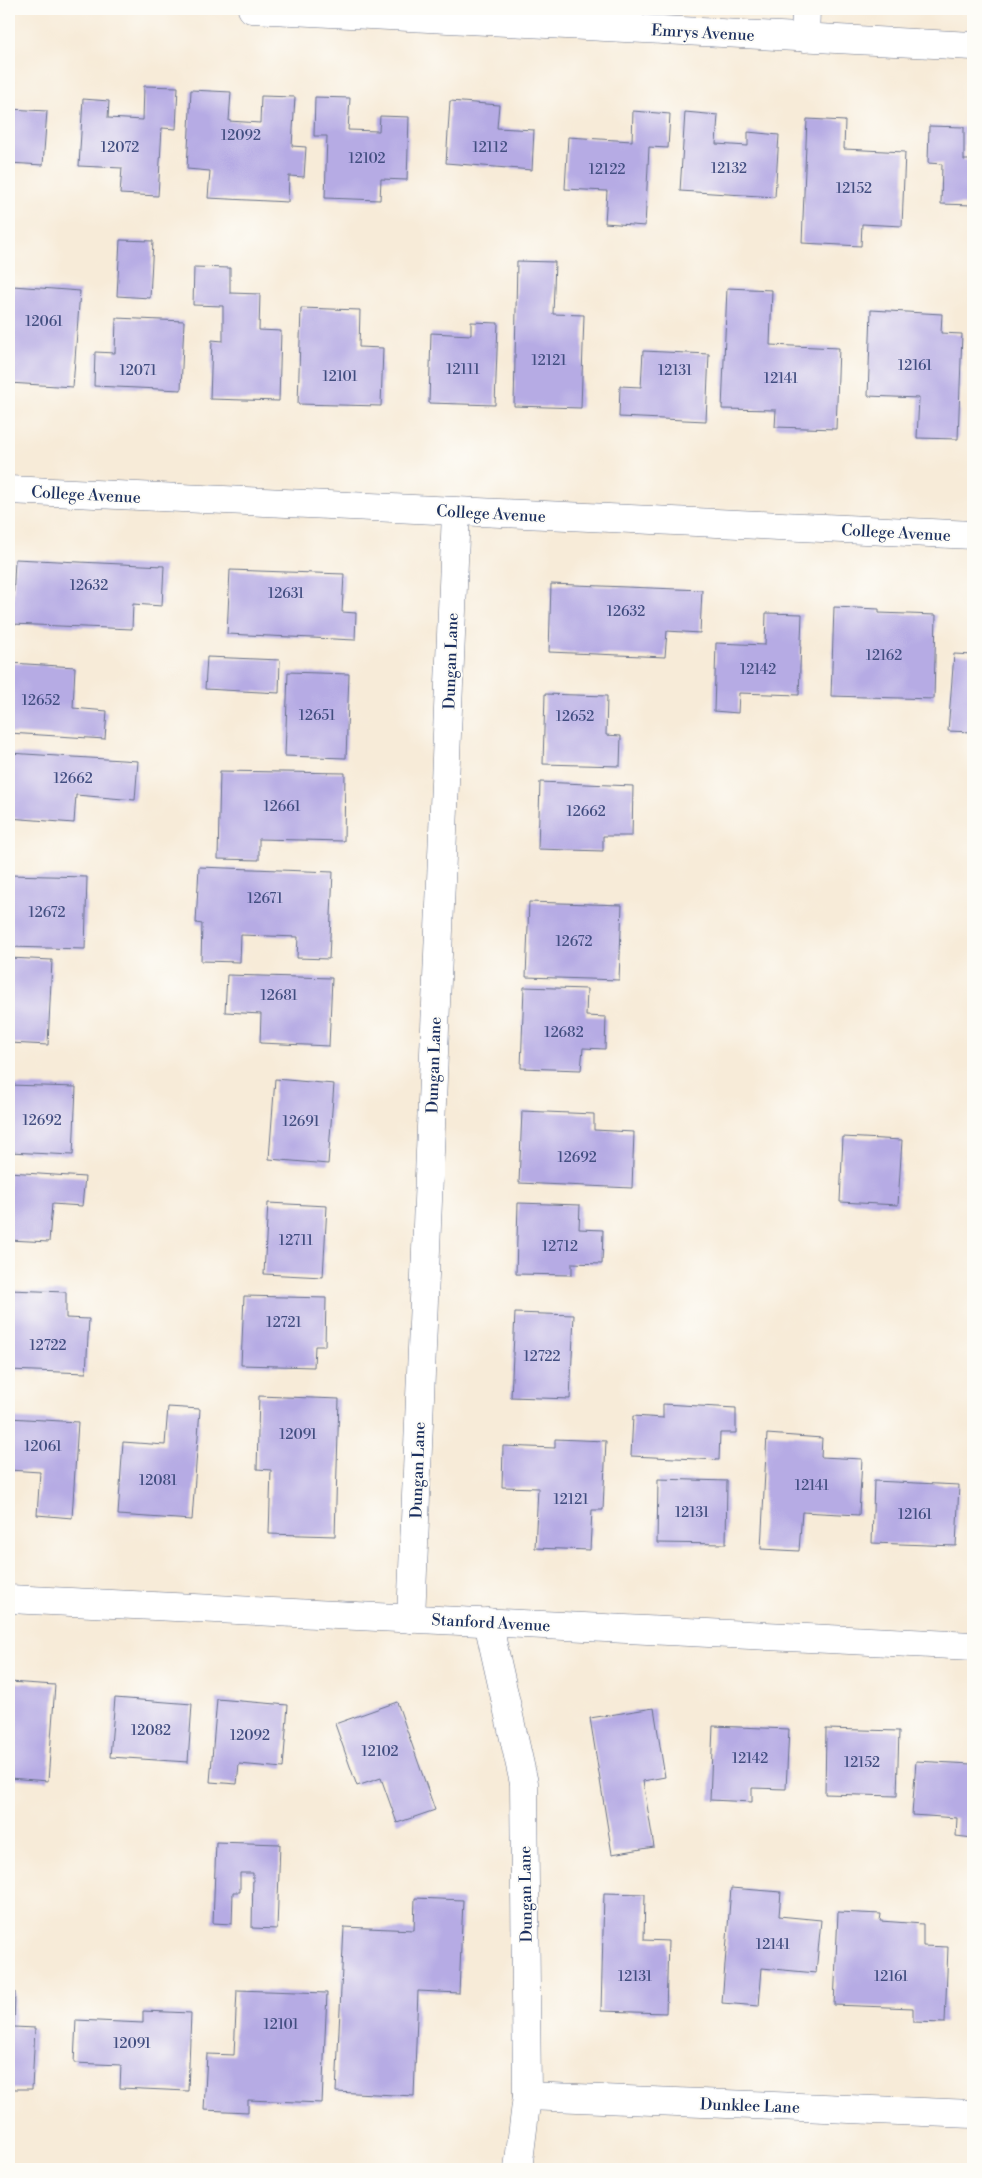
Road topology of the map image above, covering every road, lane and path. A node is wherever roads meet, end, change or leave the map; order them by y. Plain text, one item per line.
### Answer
1 (252, 9) edge
2 (806, 9) edge
3 (339, 11) edge
4 (804, 38) junction
5 (973, 46) edge
6 (9, 490) edge
7 (456, 512) junction
8 (973, 535) edge
9 (9, 1599) edge
10 (411, 1619) junction
11 (488, 1622) junction
12 (973, 1646) edge
13 (527, 2096) junction
14 (973, 2114) edge
15 (518, 2169) edge

1 - 3 street, Emrys Avenue
2 - 4 street
3 - 4 street, Emrys Avenue
4 - 5 street, Emrys Avenue
6 - 7 street, College Avenue
7 - 8 street, College Avenue
7 - 10 street, Dungan Lane
9 - 10 street, Stanford Avenue
10 - 11 street, Stanford Avenue
11 - 12 street, Stanford Avenue
11 - 13 street, Dungan Lane
13 - 14 street, Dunklee Lane
13 - 15 street, Dungan Lane

